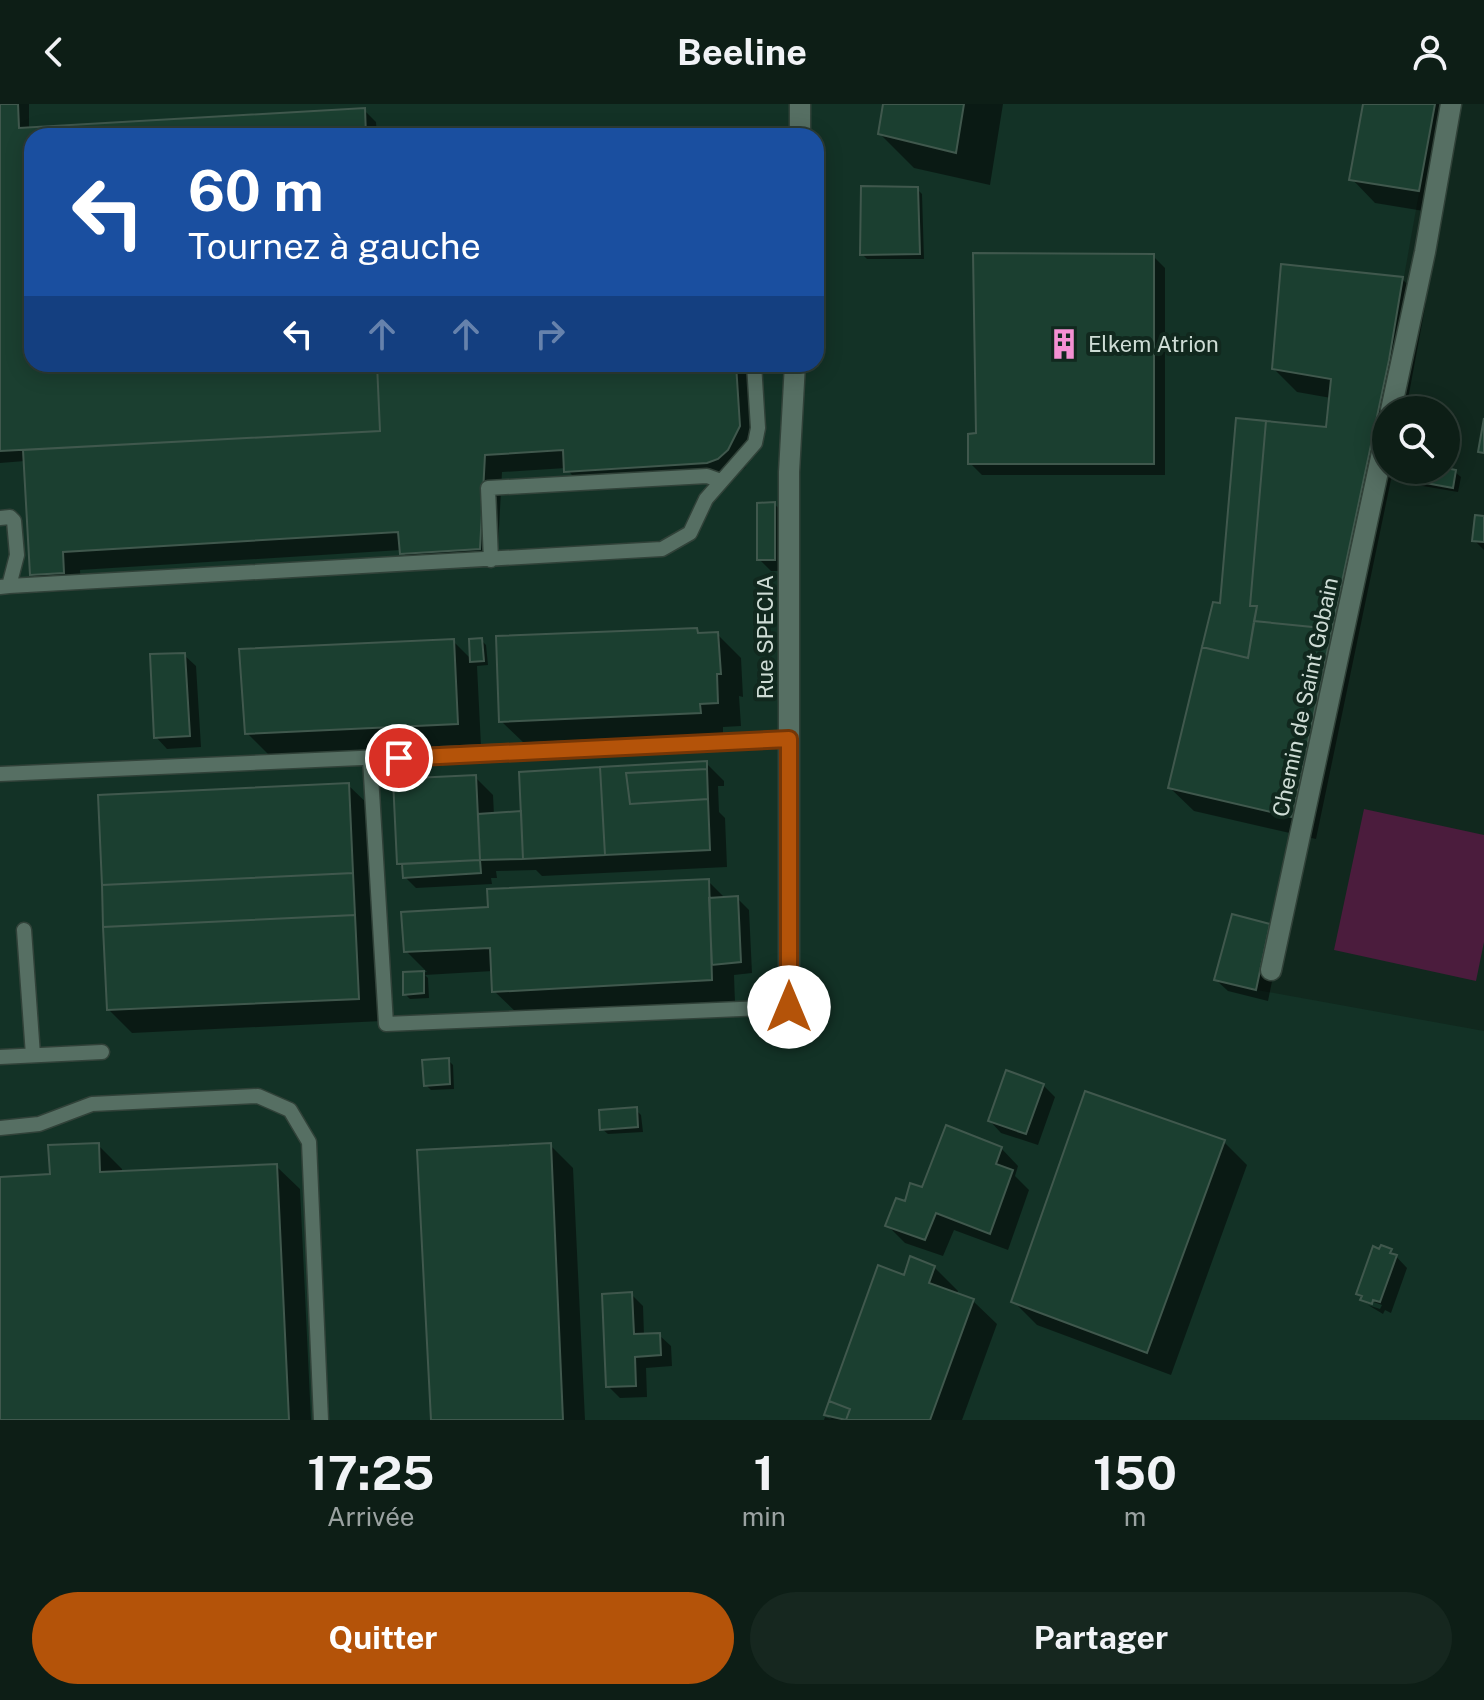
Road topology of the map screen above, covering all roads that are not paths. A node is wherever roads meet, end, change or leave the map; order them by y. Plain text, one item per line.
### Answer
1 (800, 104) edge
2 (1451, 104) edge
3 (800, 128) edge
4 (754, 372) edge
5 (795, 372) edge
6 (1394, 396) edge
7 (721, 481) junction
8 (1375, 484) edge
9 (0, 518) edge
10 (491, 560) junction
11 (4, 586) edge
12 (789, 739) junction
13 (370, 759) junction
14 (0, 774) edge
15 (24, 930) dead end
16 (1271, 970) dead end
17 (789, 1007) joint
18 (102, 1052) dead end
19 (33, 1055) junction
20 (0, 1057) edge
21 (0, 1128) edge
22 (321, 1420) edge

1 - 3 street
2 - 6 street
4 - 7 lane
5 - 12 street, Rue SPECIA
7 - 10 lane
7 - 10 lane
8 - 16 street, Chemin de Saint Gobain
9 - 11 lane
10 - 11 lane
12 - 13 lane
12 - 17 street, Rue SPECIA
13 - 14 lane
13 - 17 lane
15 - 19 lane
18 - 19 lane
19 - 20 lane
21 - 22 lane

